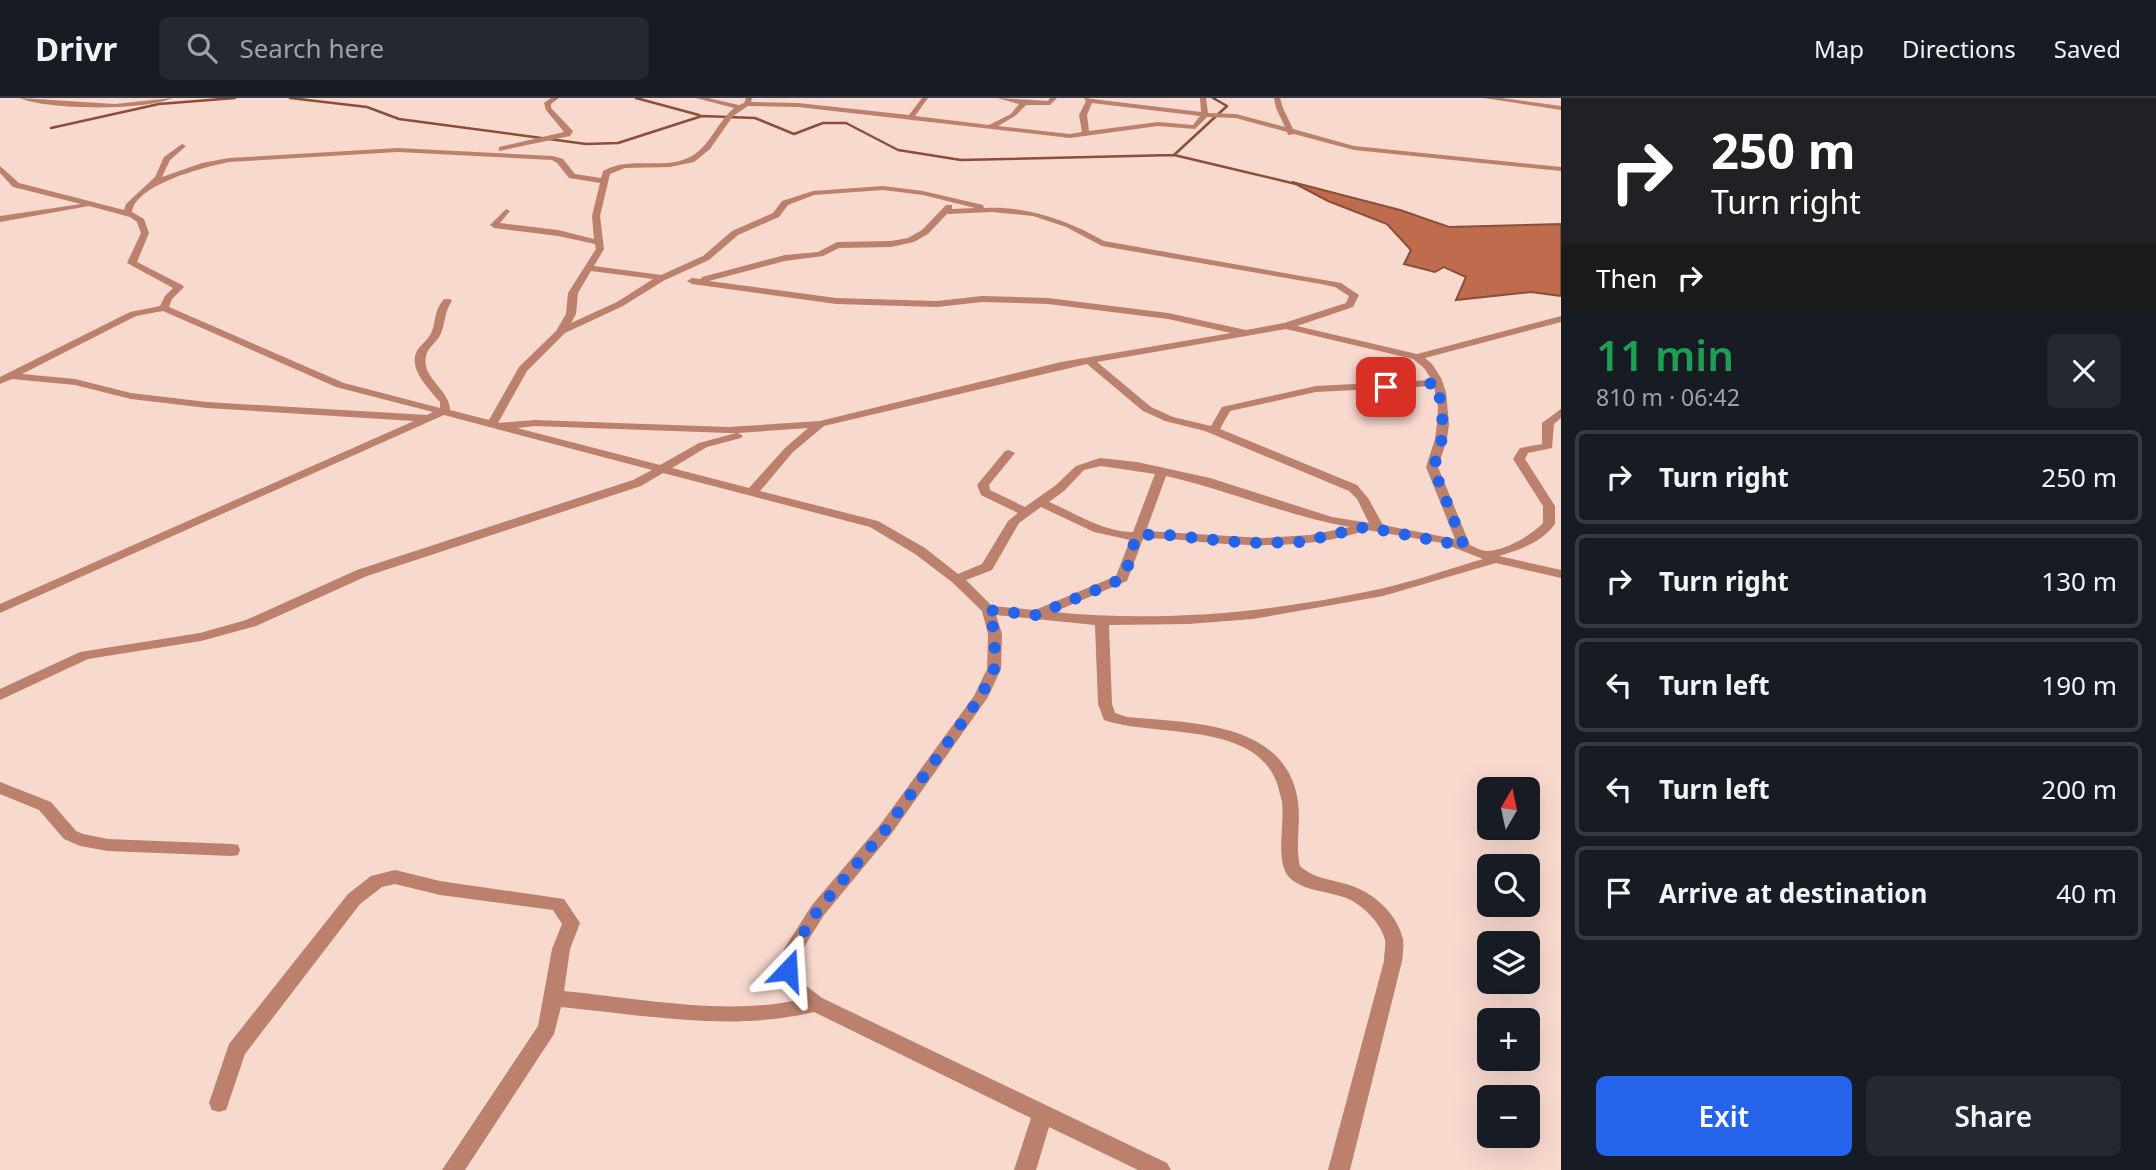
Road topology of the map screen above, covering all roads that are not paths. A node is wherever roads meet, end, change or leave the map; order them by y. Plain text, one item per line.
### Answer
1 (23, 98) edge
2 (169, 98) edge
3 (556, 98) edge
4 (699, 98) edge
5 (925, 98) edge
6 (1000, 98) edge
7 (1054, 98) edge
8 (1192, 98) edge
9 (1277, 98) edge
10 (1487, 98) edge
11 (1089, 99) edge
12 (1203, 99) edge
13 (745, 103) edge
14 (1024, 103) junction
15 (1561, 108) edge
16 (1205, 115) junction
17 (911, 117) junction
18 (990, 127) junction
19 (1291, 133) junction
20 (1086, 134) junction
21 (182, 146) dead end
22 (484, 152) junction
23 (0, 168) edge
24 (1561, 169) edge
25 (3, 178) edge
26 (605, 181) junction
27 (153, 183) junction
28 (956, 200) junction
29 (90, 205) junction
30 (992, 210) junction
31 (506, 211) dead end
32 (944, 212) junction
33 (128, 214) junction
34 (0, 219) edge
35 (600, 243) junction
36 (589, 268) junction
37 (661, 278) junction
38 (692, 281) junction
39 (447, 301) dead end
40 (164, 308) junction
41 (1561, 319) edge
42 (1286, 326) junction
43 (562, 331) junction
44 (1248, 333) junction
45 (1417, 358) junction
46 (1089, 360) junction
47 (5, 378) edge
48 (1437, 383) junction
49 (445, 411) junction
50 (1561, 412) edge
51 (430, 418) junction
52 (820, 424) junction
53 (495, 425) junction
54 (793, 427) junction
55 (1213, 432) junction
56 (1009, 453) dead end
57 (665, 469) junction
58 (1162, 471) junction
59 (753, 491) junction
60 (1040, 502) junction
61 (1026, 512) junction
62 (1365, 527) junction
63 (1379, 530) junction
64 (1136, 536) junction
65 (1464, 546) junction
66 (1492, 557) junction
67 (1561, 574) edge
68 (957, 579) junction
69 (0, 609) edge
70 (988, 610) junction
71 (1036, 615) junction
72 (1102, 621) junction
73 (0, 695) edge
74 (0, 788) edge
75 (232, 850) dead end
76 (553, 998) junction
77 (815, 1004) junction
78 (219, 1103) dead end
79 (1043, 1112) junction
80 (453, 1170) edge
81 (1025, 1170) edge
82 (1160, 1170) edge
83 (1339, 1170) edge

1 - 2 street
3 - 22 street
4 - 13 street
5 - 17 street
6 - 14 street
7 - 14 street
8 - 12 street
9 - 19 street
10 - 15 street
11 - 16 street
11 - 20 street
12 - 16 street
13 - 17 street
13 - 26 street
14 - 18 street
16 - 19 street
16 - 20 street
17 - 18 street
18 - 20 street
19 - 24 street
21 - 27 street
22 - 26 street
22 - 27 street
23 - 25 street
25 - 29 street
26 - 35 street
27 - 33 street
28 - 30 street
28 - 32 street
28 - 37 street
29 - 33 street
29 - 34 street
30 - 32 street
30 - 42 street
31 - 35 street
32 - 38 street
33 - 40 street
35 - 36 street
36 - 37 street
36 - 43 street
37 - 38 street
37 - 43 street
38 - 44 street
39 - 49 street
40 - 47 street
40 - 49 street
41 - 45 street
42 - 44 street
42 - 45 street
43 - 53 street
44 - 46 street
45 - 48 street
46 - 52 street
46 - 55 street
47 - 51 street
48 - 55 street
48 - 65 street
49 - 51 street
49 - 53 street
50 - 66 street
51 - 69 street
52 - 54 street
52 - 59 street
53 - 54 street
53 - 57 street
54 - 57 street
55 - 63 street
56 - 61 street
57 - 59 street
57 - 73 street
58 - 60 street
58 - 62 street
58 - 64 street
59 - 68 street
60 - 61 street
60 - 64 street
61 - 68 street
62 - 63 street
62 - 64 street
63 - 65 street
64 - 71 street
65 - 66 street
66 - 67 street
66 - 72 street
68 - 70 street
70 - 71 street
70 - 77 street
71 - 72 street
72 - 83 street
74 - 75 street
76 - 77 street
76 - 78 street
76 - 80 street
77 - 79 street
79 - 81 street
79 - 82 street

